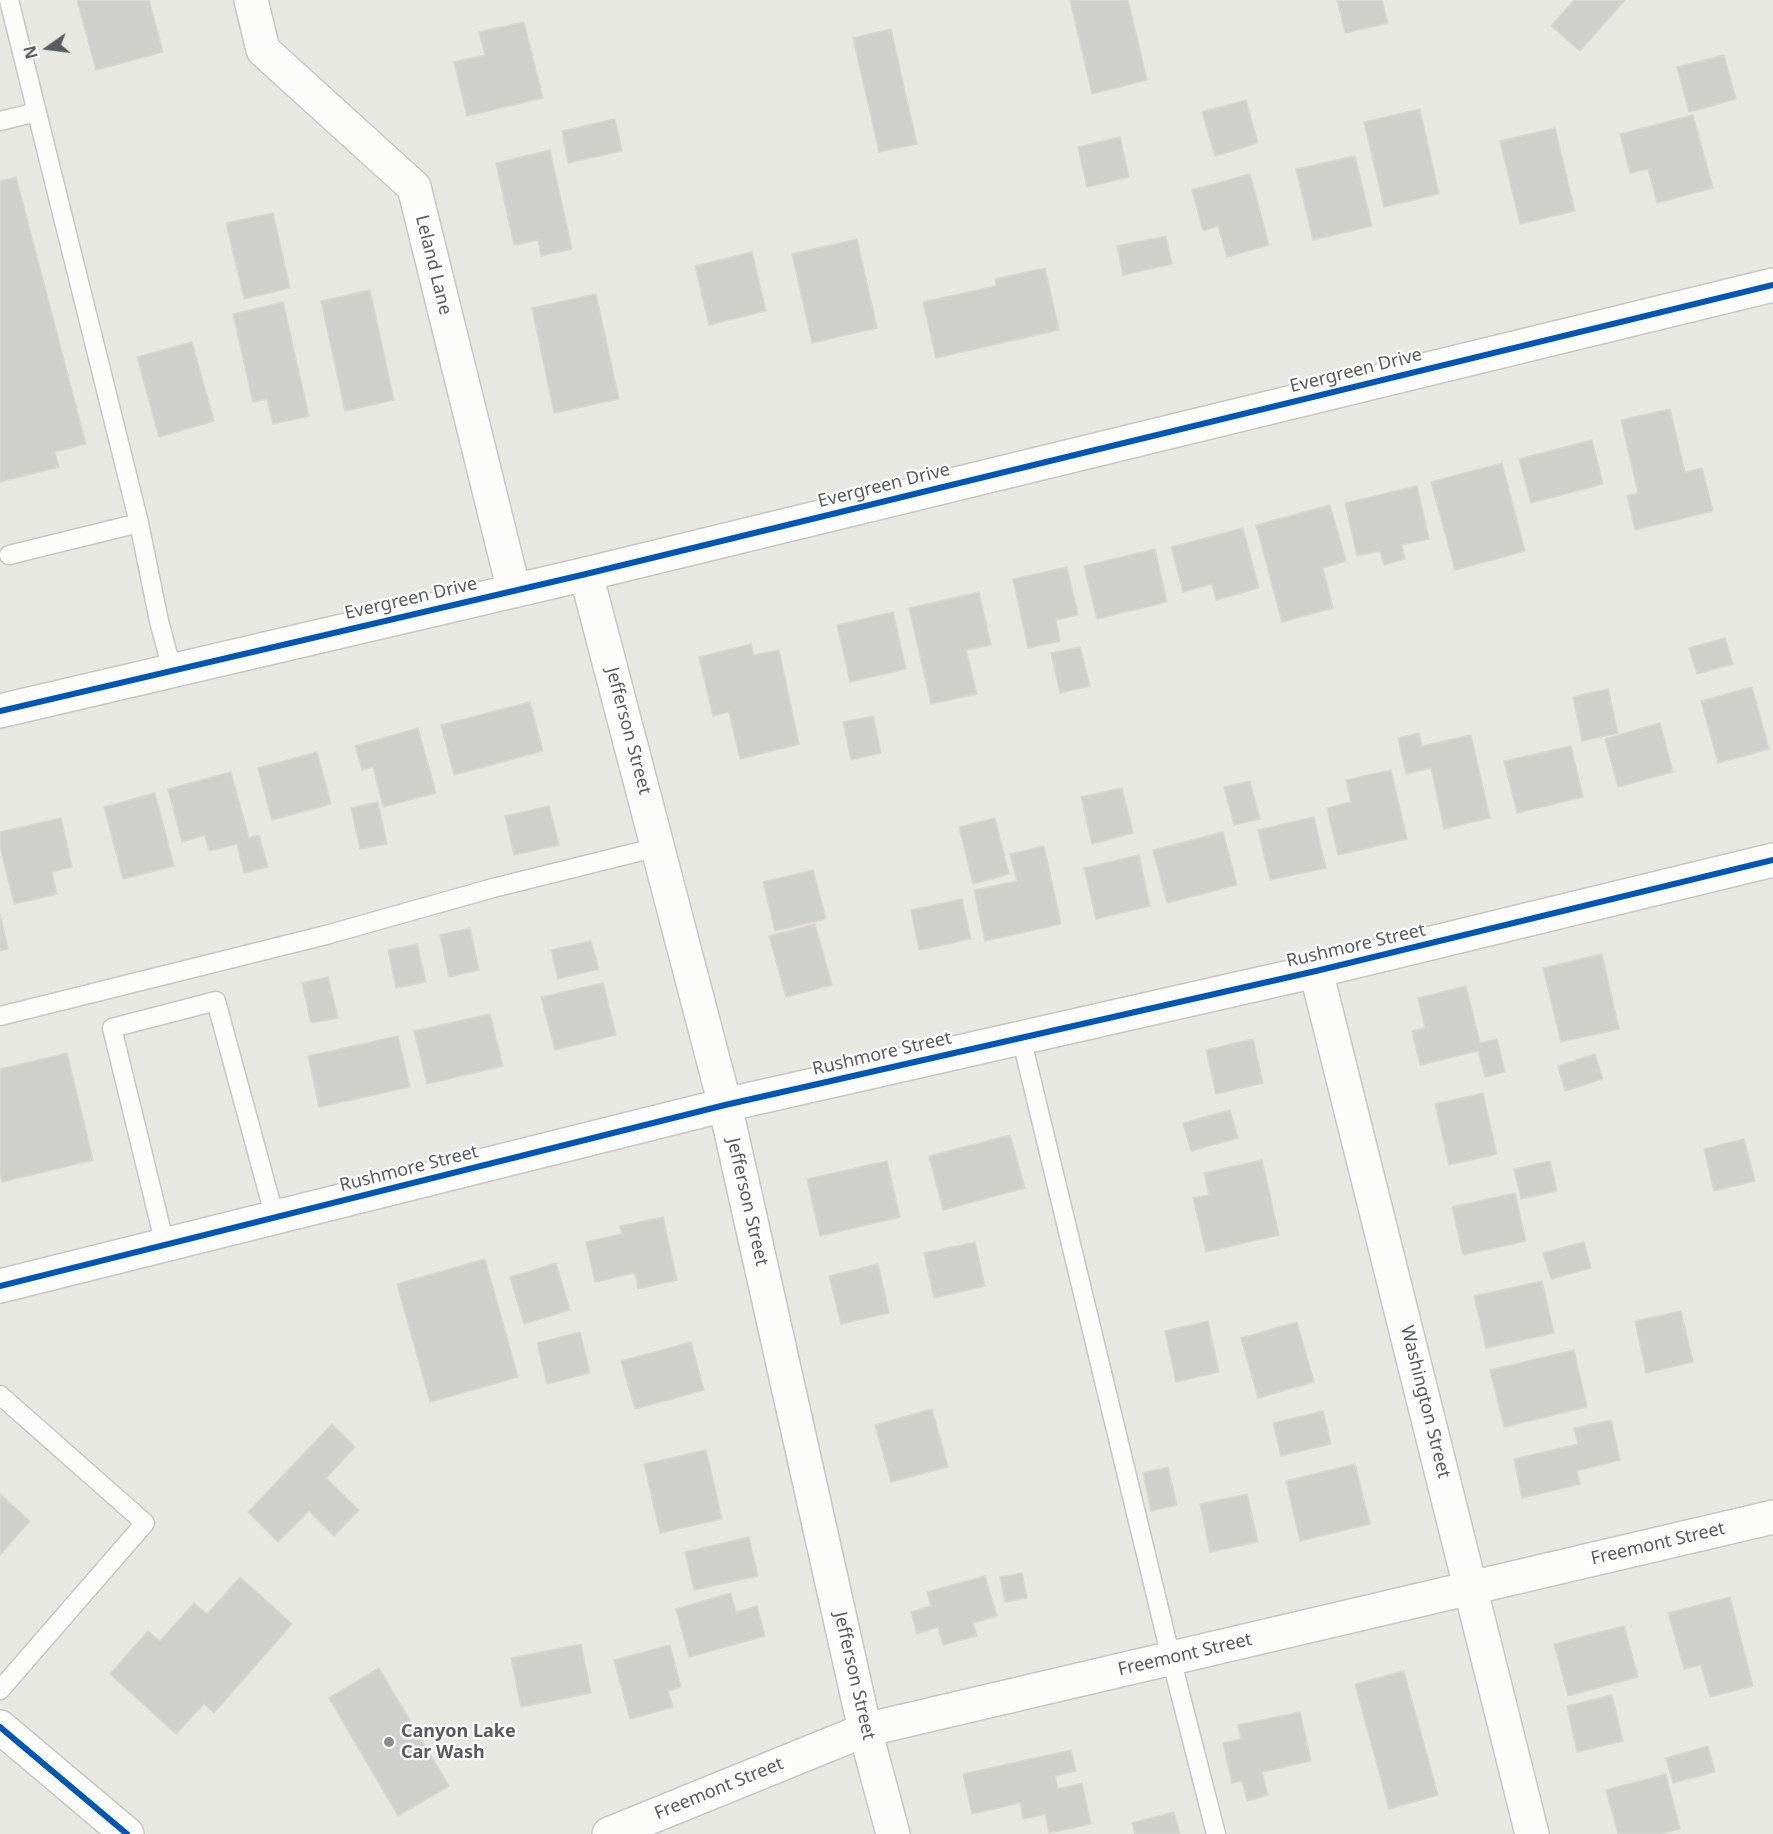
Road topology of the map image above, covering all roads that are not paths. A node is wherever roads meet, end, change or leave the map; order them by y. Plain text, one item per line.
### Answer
1 (9, 0) edge
2 (251, 0) edge
3 (37, 112) junction
4 (0, 121) edge
5 (1773, 285) edge
6 (139, 523) junction
7 (9, 555) dead end
8 (586, 574) junction
9 (514, 591) junction
10 (172, 670) junction
11 (0, 711) edge
12 (658, 847) junction
13 (1773, 860) edge
14 (1316, 971) junction
15 (0, 1016) edge
16 (1021, 1037) junction
17 (725, 1106) junction
18 (275, 1218) junction
19 (165, 1245) junction
20 (0, 1286) edge
21 (0, 1395) edge
22 (1773, 1517) edge
23 (1472, 1588) junction
24 (1171, 1658) junction
25 (0, 1690) edge
26 (0, 1727) edge
27 (865, 1730) junction
28 (127, 1834) edge
29 (609, 1834) edge
30 (894, 1834) edge
31 (1216, 1834) edge
32 (1532, 1834) edge

1 - 3 lane
2 - 9 street, Leland Lane
3 - 4 lane
3 - 6 lane
5 - 8 street, Evergreen Drive
6 - 7 lane
6 - 10 lane
8 - 9 street, Evergreen Drive
8 - 12 street, Jefferson Street
9 - 10 street, Evergreen Drive
10 - 11 street, Evergreen Drive
12 - 15 lane
12 - 17 street, Jefferson Street
13 - 14 street, Rushmore Street
14 - 16 street, Rushmore Street
14 - 23 street, Washington Street
16 - 17 street, Rushmore Street
16 - 24 lane
17 - 18 street, Rushmore Street
17 - 27 street, Jefferson Street
18 - 19 street, Rushmore Street
18 - 19 lane
19 - 20 street, Rushmore Street
21 - 25 lane
22 - 23 street, Freemont Street
23 - 24 street, Freemont Street
23 - 32 street, Washington Street
24 - 27 street, Freemont Street
24 - 31 lane
26 - 28 street
27 - 29 street, Freemont Street
27 - 30 street, Jefferson Street

